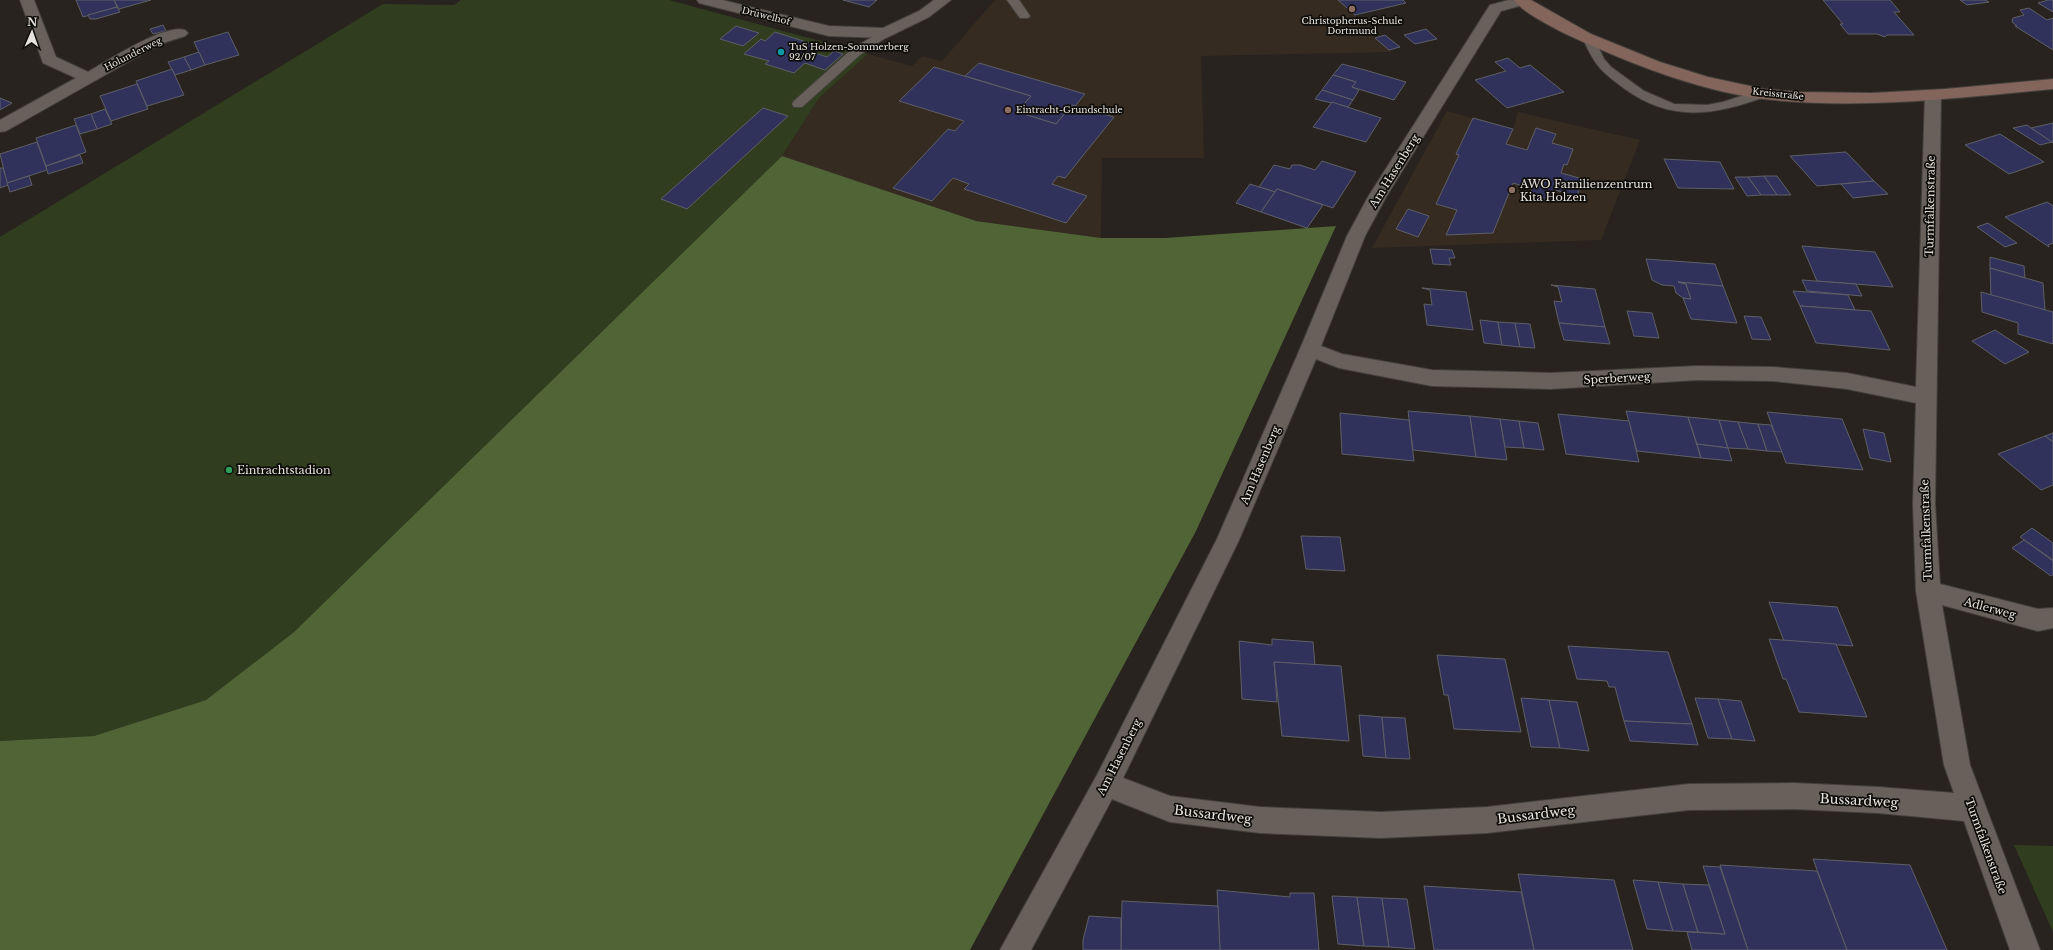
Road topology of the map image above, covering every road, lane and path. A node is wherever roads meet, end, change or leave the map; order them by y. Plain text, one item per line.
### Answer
1 (27, 0) edge
2 (704, 0) edge
3 (944, 0) edge
4 (1013, 0) edge
5 (1521, 0) edge
6 (1024, 16) dead end
7 (180, 33) dead end
8 (886, 33) junction
9 (1590, 41) junction
10 (87, 78) junction
11 (2053, 84) edge
12 (1762, 94) junction
13 (1933, 95) junction
14 (798, 104) dead end
15 (0, 127) edge
16 (1310, 349) junction
17 (1926, 398) junction
18 (1928, 591) junction
19 (2053, 618) edge
20 (1106, 784) junction
21 (1971, 808) junction
22 (1015, 950) edge
23 (2025, 950) edge

1 - 10 street
2 - 8 street, Drüwelhof
3 - 8 street
4 - 6 lane
5 - 9 main road, Kreisstraße
5 - 16 street, Am Hasenberg
7 - 10 street, Holunderweg
8 - 14 lane
9 - 12 main road, Kreisstraße
9 - 12 lane
10 - 15 street, Holunderweg
11 - 13 main road, Kreisstraße
12 - 13 main road, Kreisstraße
13 - 17 street, Turmfalkenstraße
16 - 17 street, Sperberweg
16 - 20 street, Am Hasenberg
17 - 18 street, Turmfalkenstraße
18 - 19 street, Adlerweg
18 - 21 street, Turmfalkenstraße
20 - 21 street, Bussardweg
20 - 22 street, Am Hasenberg
21 - 23 street, Turmfalkenstraße

